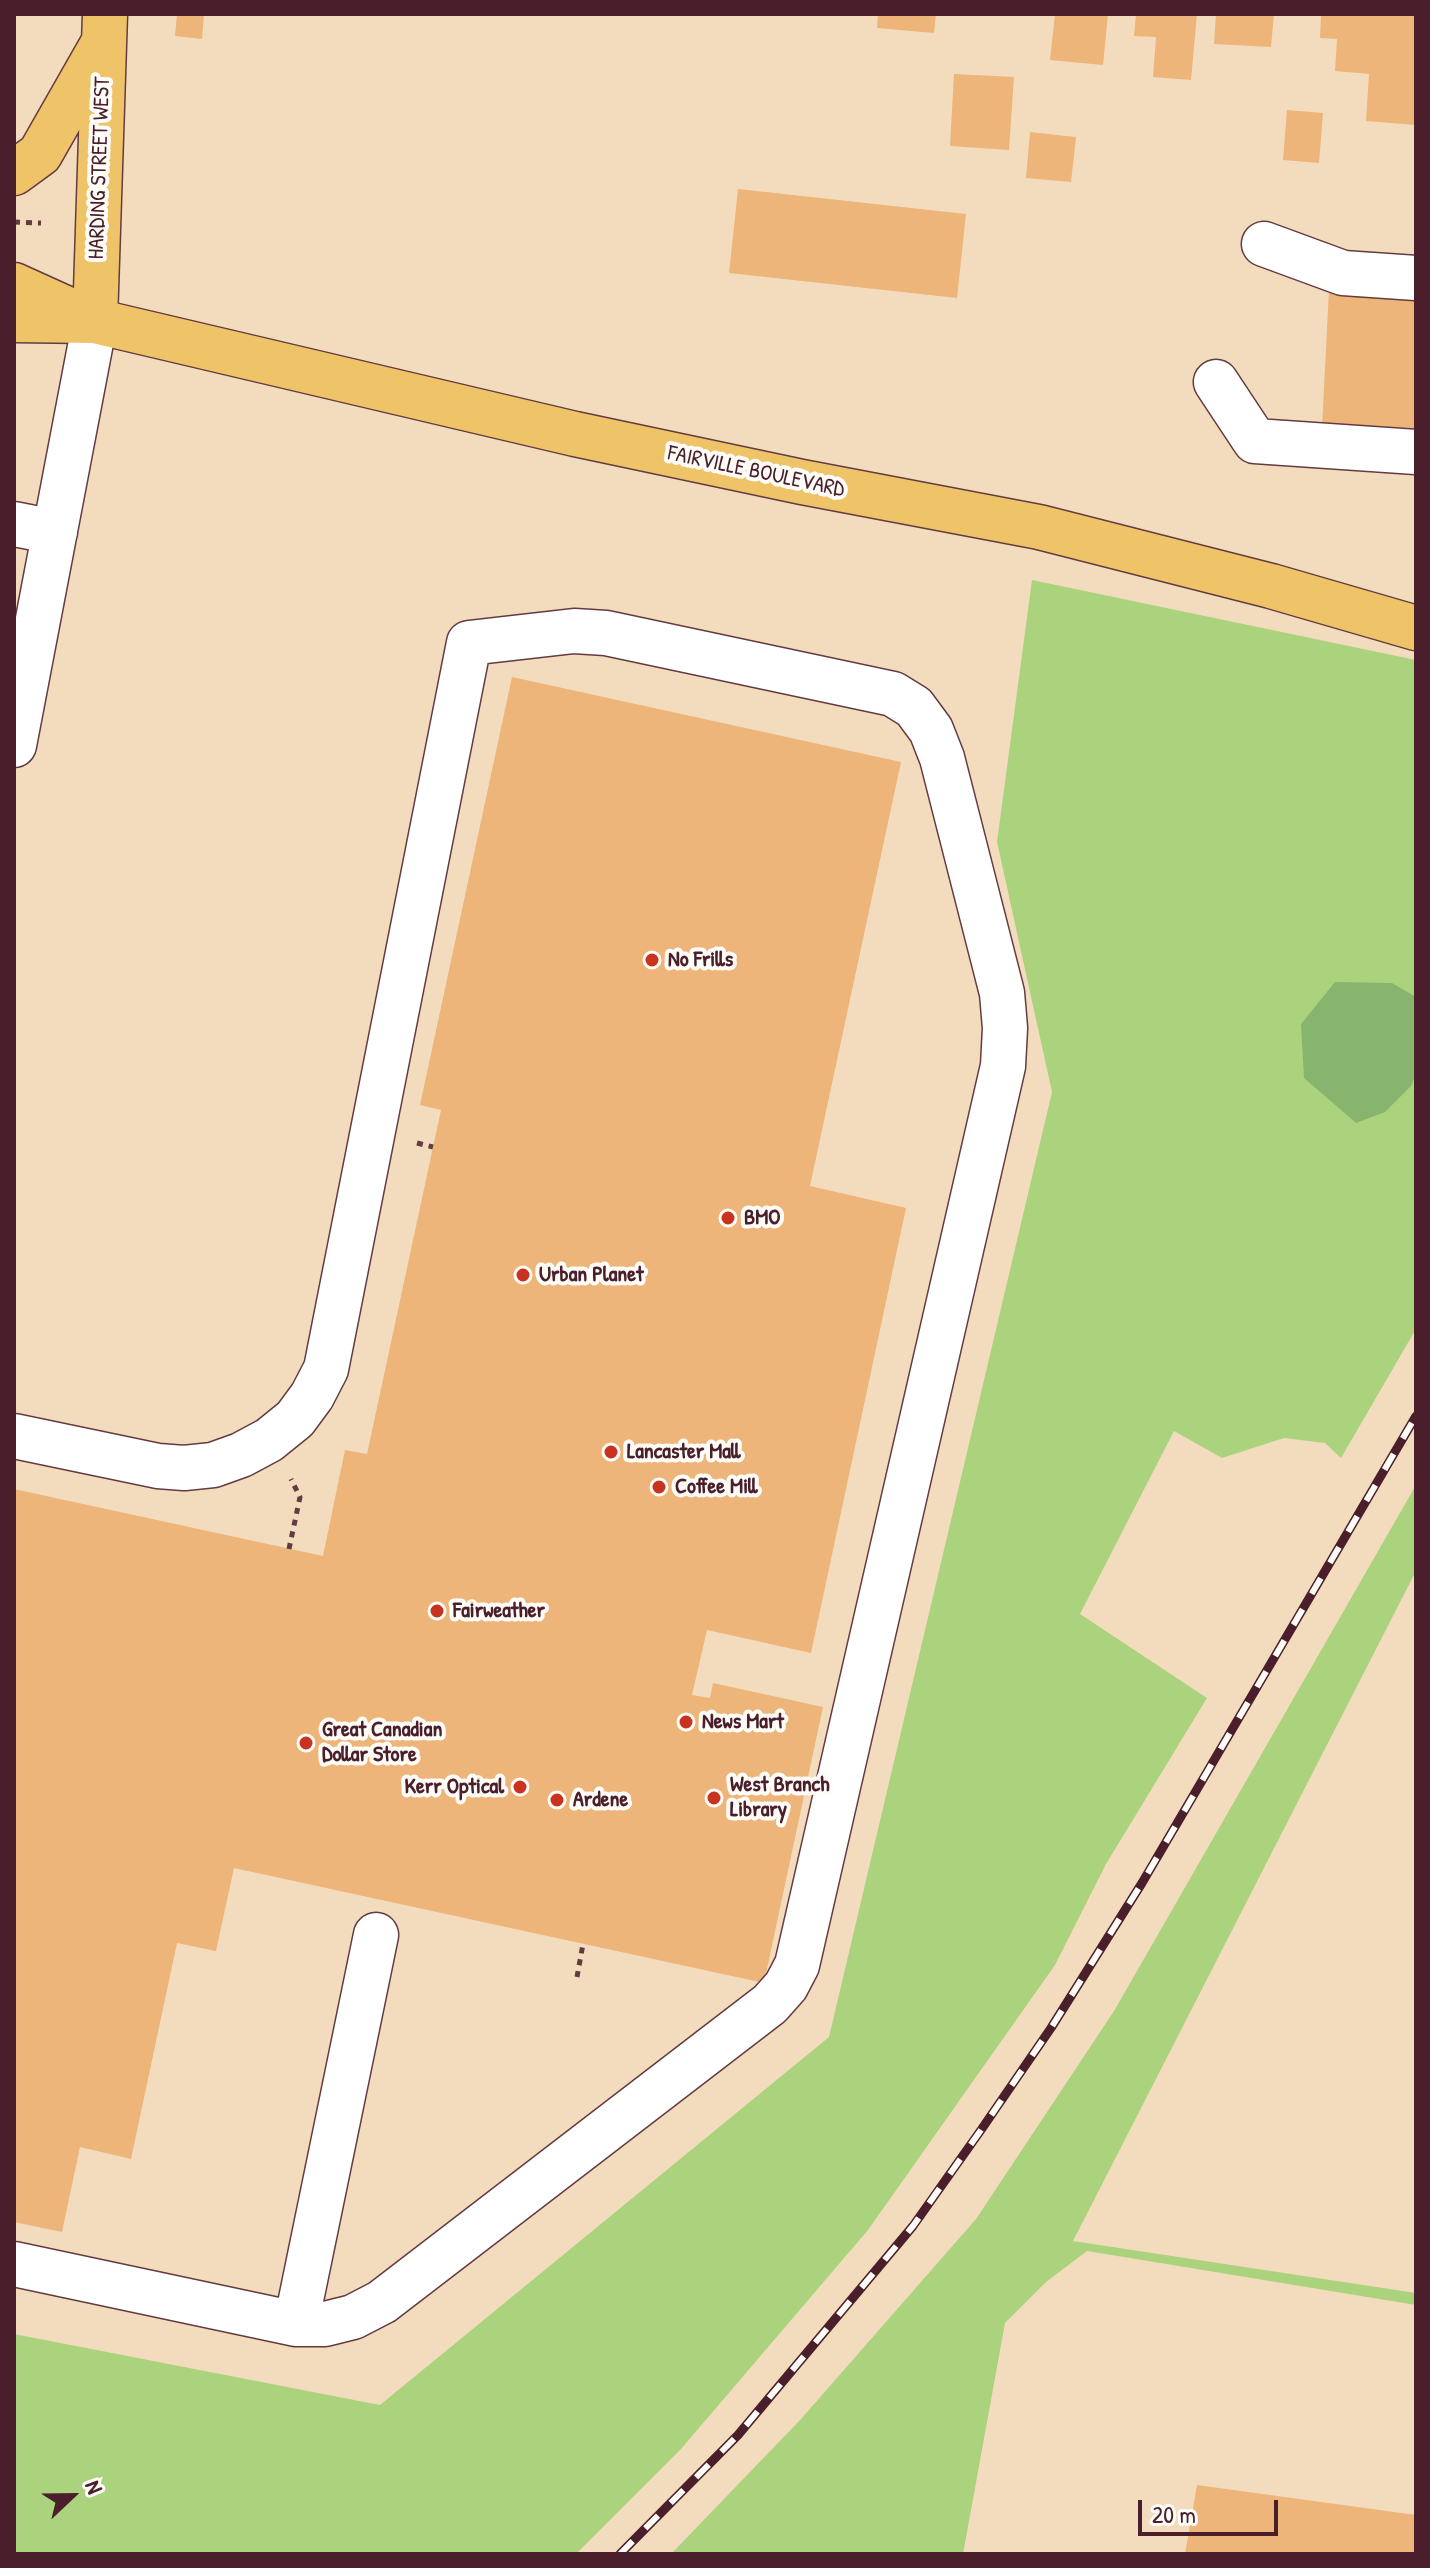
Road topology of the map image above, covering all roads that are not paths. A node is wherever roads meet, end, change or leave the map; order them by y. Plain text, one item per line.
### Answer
1 (105, 28) edge
2 (14, 173) edge
3 (1264, 244) dead end
4 (1416, 278) edge
5 (14, 285) edge
6 (14, 320) edge
7 (95, 321) junction
8 (1216, 382) dead end
9 (1416, 452) edge
10 (34, 528) edge
11 (1416, 628) edge
12 (14, 745) edge
13 (14, 1436) edge
14 (376, 1935) dead end
15 (14, 2264) edge
16 (296, 2324) junction

1 - 2 main road
1 - 7 main road, HARDING STREET WEST
3 - 4 lane
5 - 7 main road, FAIRVILLE BOULEVARD
6 - 7 main road, FAIRVILLE BOULEVARD
7 - 10 lane
7 - 11 main road, FAIRVILLE BOULEVARD
8 - 9 lane
10 - 12 lane
13 - 16 lane
14 - 16 lane
15 - 16 lane

